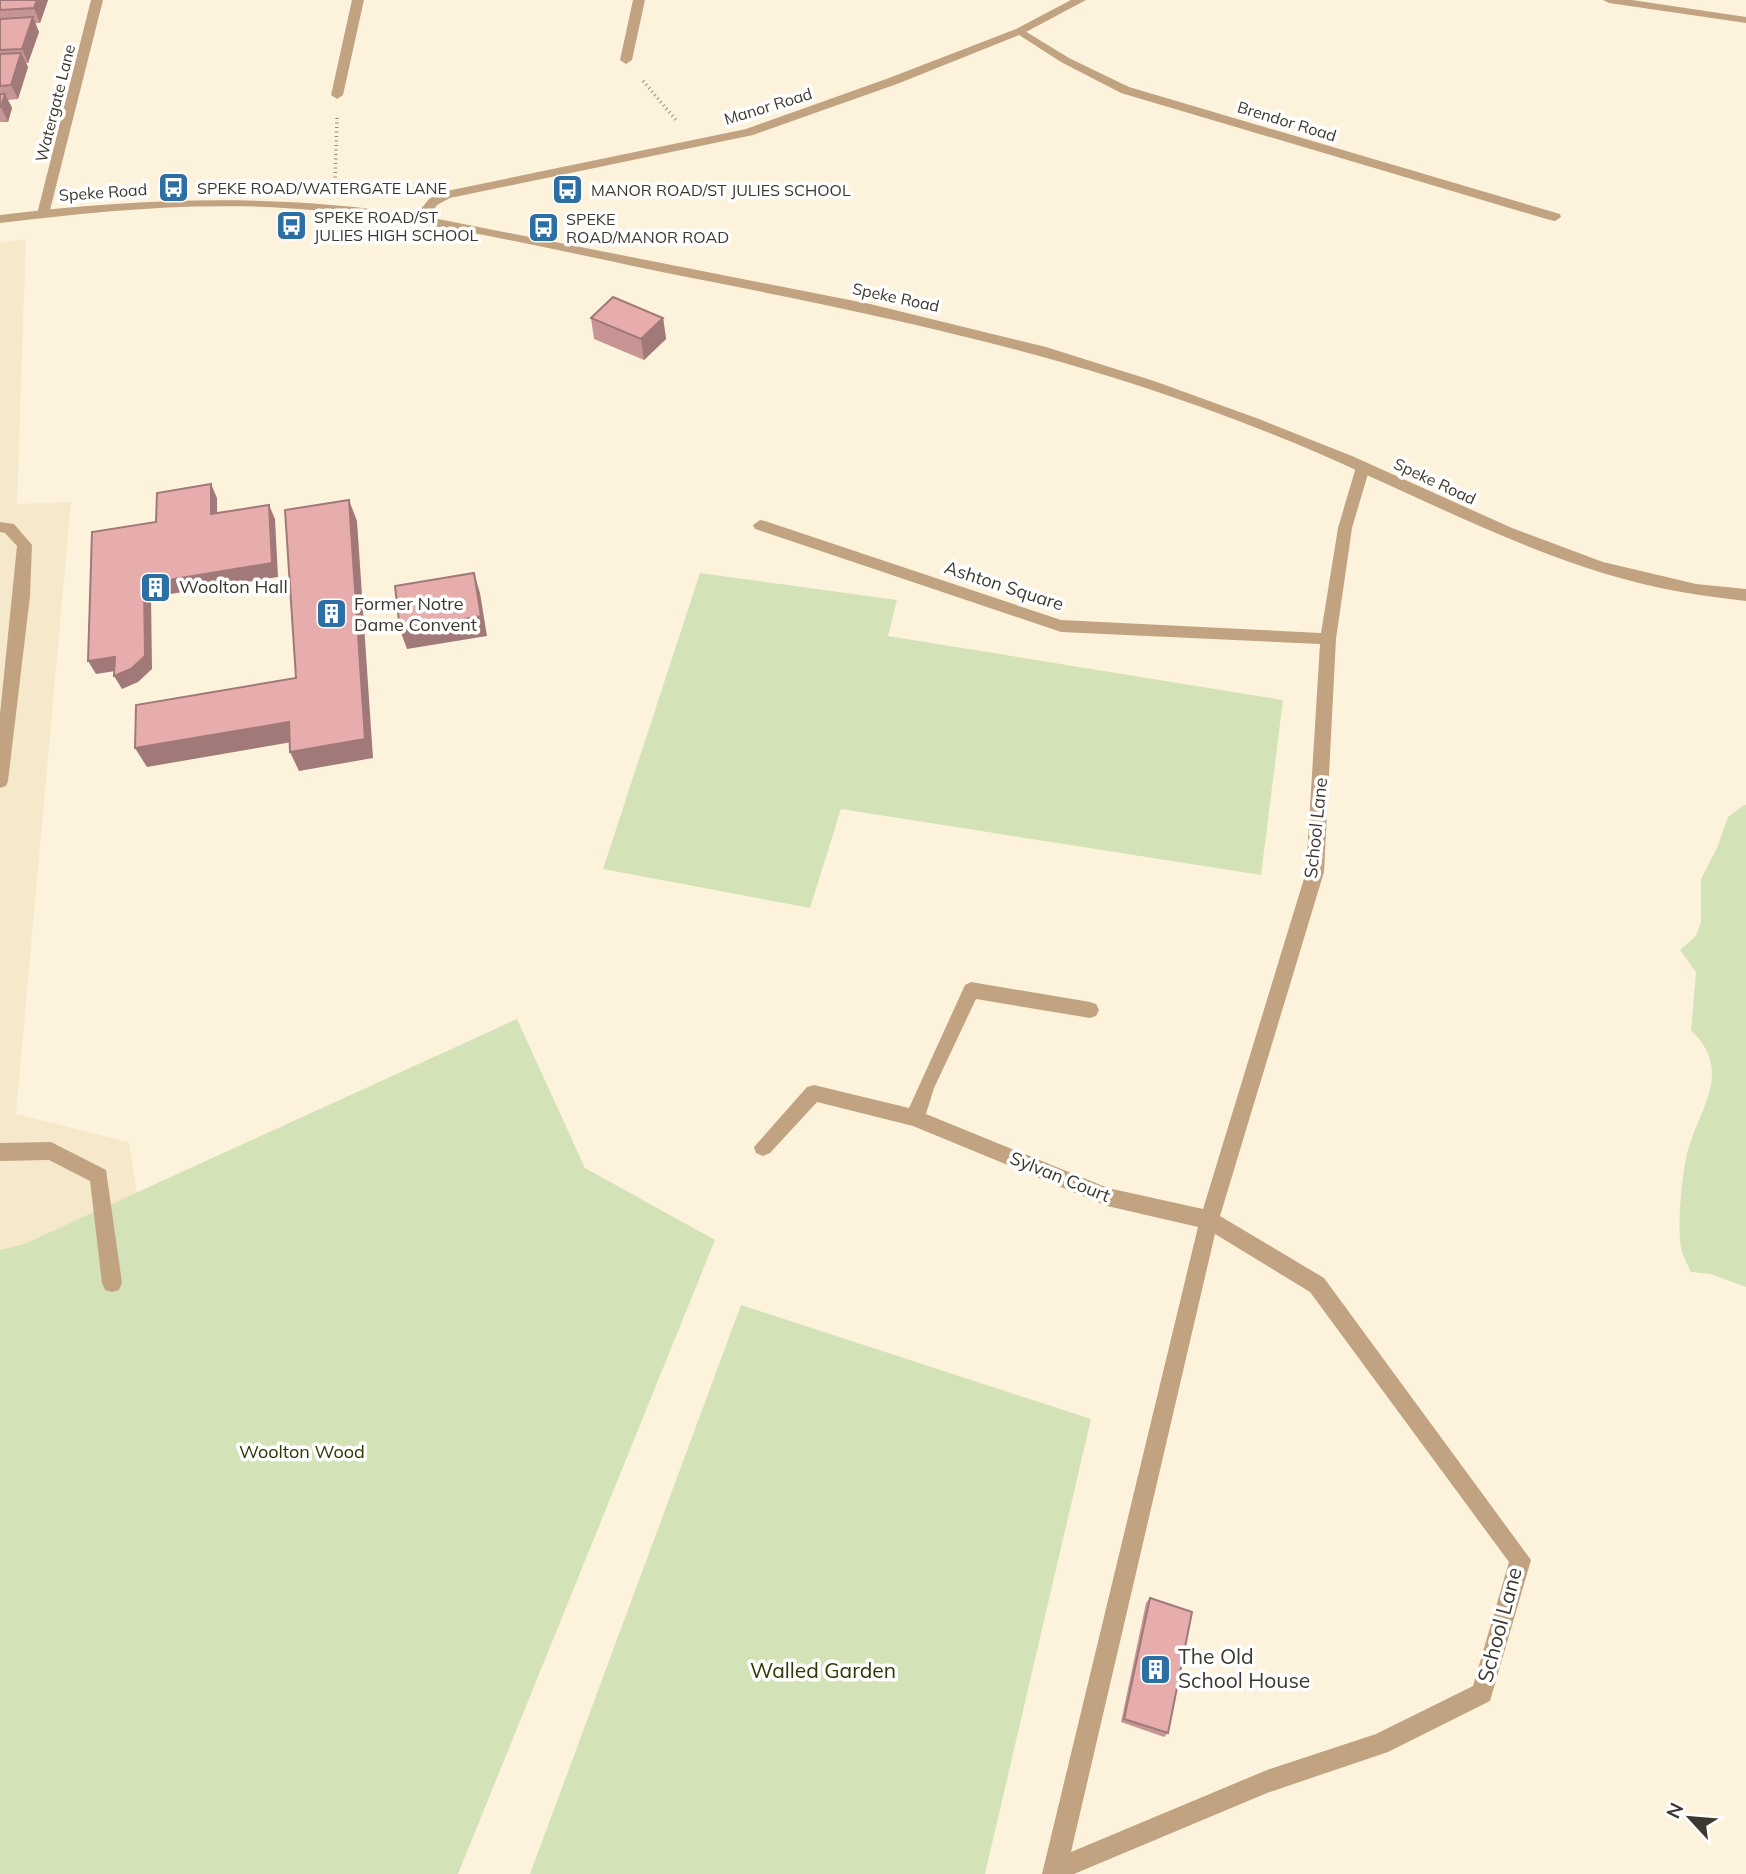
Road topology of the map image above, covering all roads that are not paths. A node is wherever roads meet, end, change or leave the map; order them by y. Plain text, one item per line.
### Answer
1 (97, 0) edge
2 (358, 0) edge
3 (639, 0) edge
4 (1080, 0) edge
5 (1613, 1) edge
6 (1746, 20) edge
7 (1020, 31) junction
8 (626, 60) road end
9 (337, 95) road end
10 (43, 214) junction
11 (1555, 217) dead end
12 (0, 219) edge
13 (419, 220) junction
14 (1363, 467) junction
15 (760, 525) dead end
16 (0, 527) edge
17 (1746, 595) edge
18 (1328, 639) junction
19 (0, 781) edge
20 (1090, 1010) dead end
21 (915, 1118) junction
22 (763, 1147) dead end
23 (0, 1152) edge
24 (1209, 1220) junction
25 (112, 1283) dead end
26 (1054, 1872) edge

1 - 10 street, Watergate Lane
2 - 9 street
3 - 8 street
4 - 7 street, Manor Road
5 - 6 street
7 - 11 street, Brendor Road
7 - 13 street, Manor Road
10 - 12 street, Speke Road
10 - 13 street, Speke Road
13 - 14 street, Speke Road
14 - 17 street, Speke Road
14 - 18 street, School Lane
15 - 18 street, Ashton Square
16 - 19 street
18 - 24 street, School Lane
20 - 21 street
21 - 22 street, Sylvan Court
21 - 24 street, Sylvan Court
23 - 25 street
24 - 26 street, School Lane
24 - 26 street, School Lane

